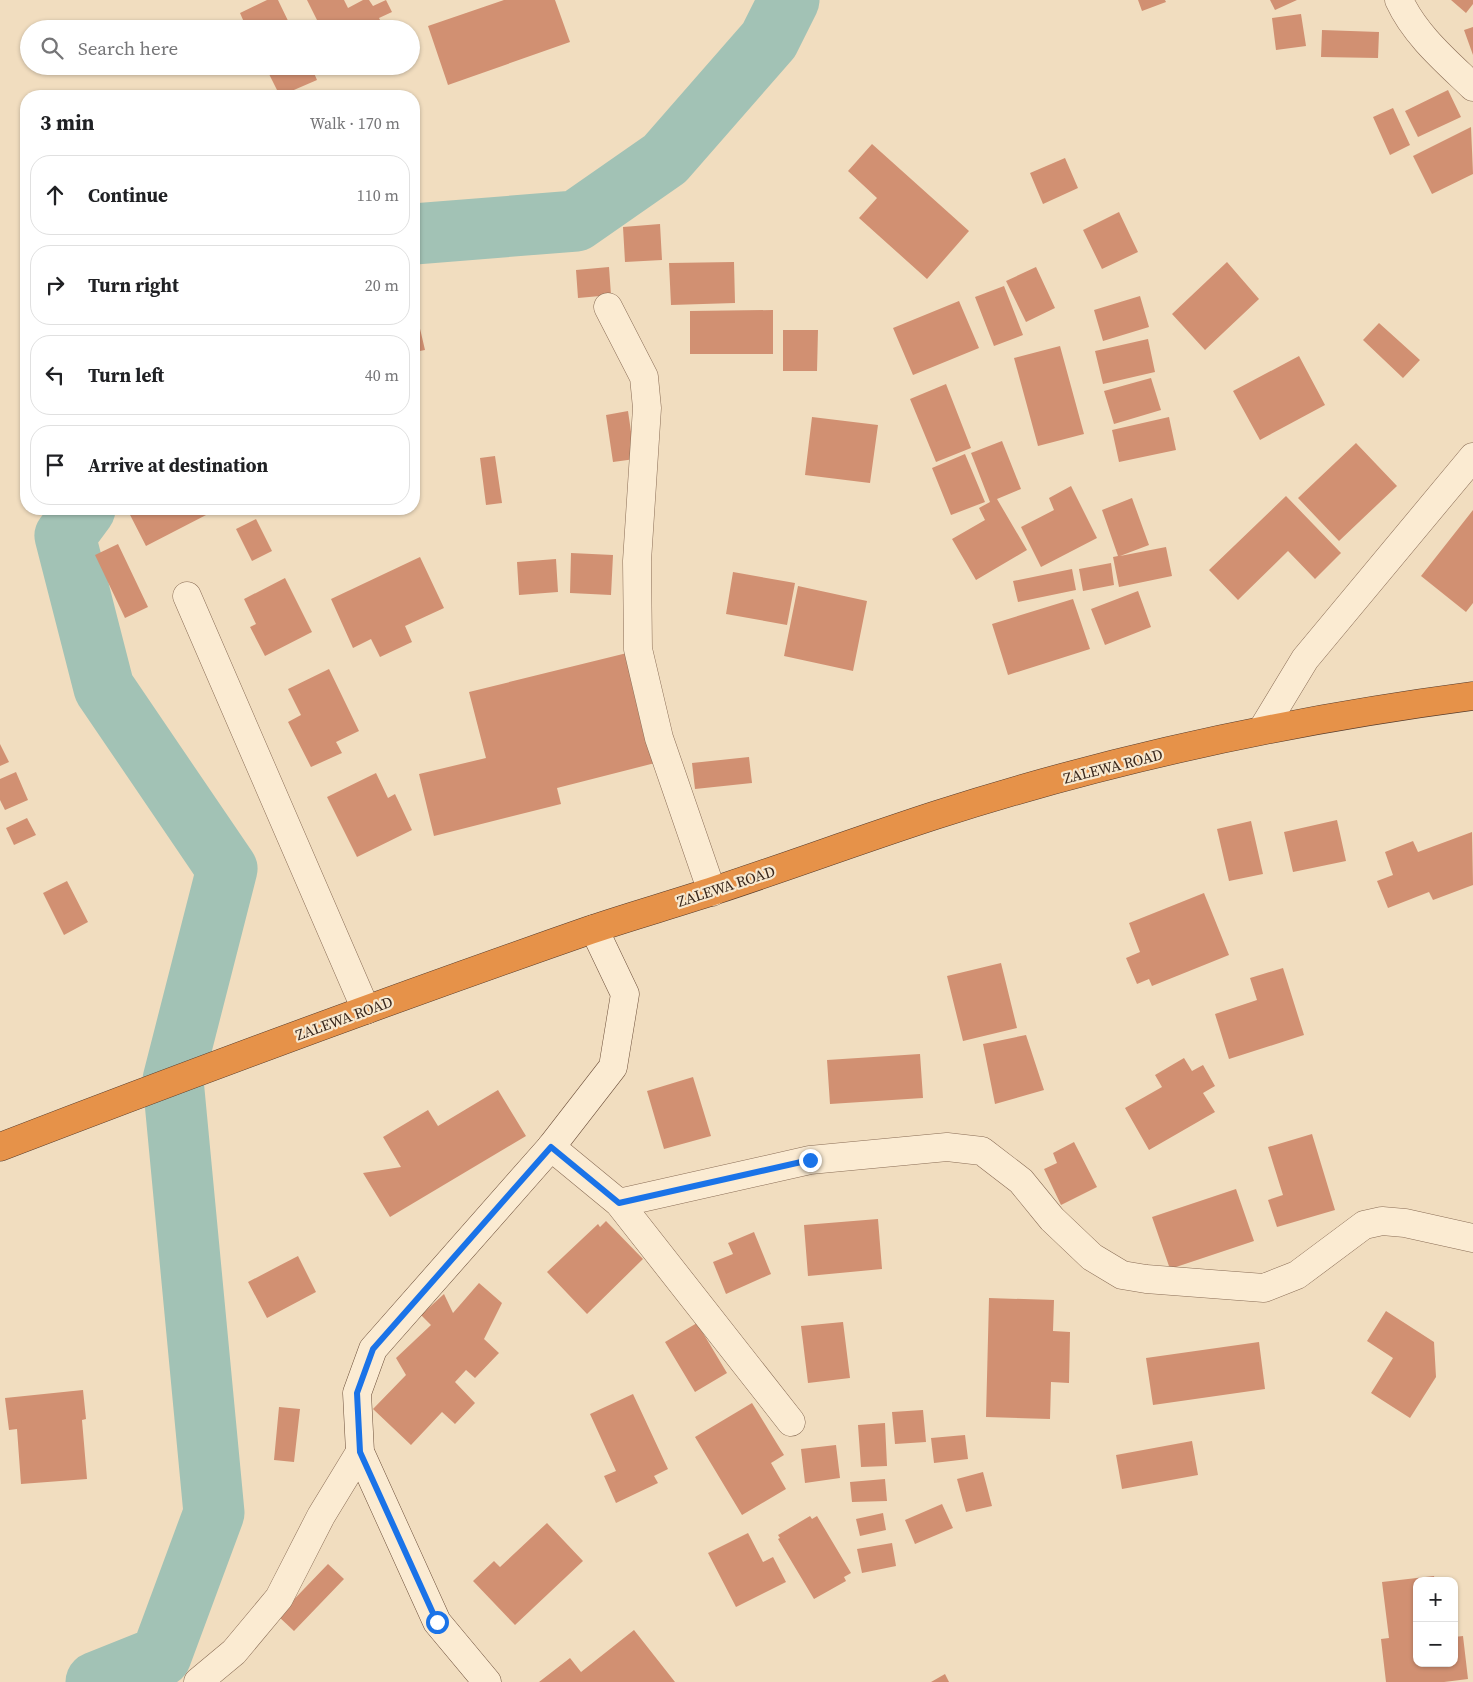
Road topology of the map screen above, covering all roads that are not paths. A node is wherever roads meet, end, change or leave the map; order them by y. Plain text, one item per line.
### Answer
1 (1398, 0) edge
2 (1473, 87) edge
3 (608, 307) dead end
4 (1473, 457) edge
5 (187, 596) dead end
6 (1473, 696) edge
7 (1262, 730) junction
8 (712, 892) junction
9 (594, 929) junction
10 (366, 1010) junction
11 (0, 1147) edge
12 (551, 1147) junction
13 (619, 1203) junction
14 (1473, 1238) edge
15 (791, 1422) dead end
16 (360, 1452) junction
17 (198, 1682) edge
18 (487, 1682) edge

1 - 2 street
3 - 8 street
4 - 7 street
5 - 10 street
6 - 7 highway, ZALEWA ROAD
7 - 8 highway, ZALEWA ROAD
8 - 9 highway, ZALEWA ROAD
9 - 10 highway, ZALEWA ROAD
9 - 12 street
10 - 11 highway, ZALEWA ROAD
12 - 13 street
12 - 16 street
13 - 14 street
13 - 15 street
16 - 17 street
16 - 18 street

